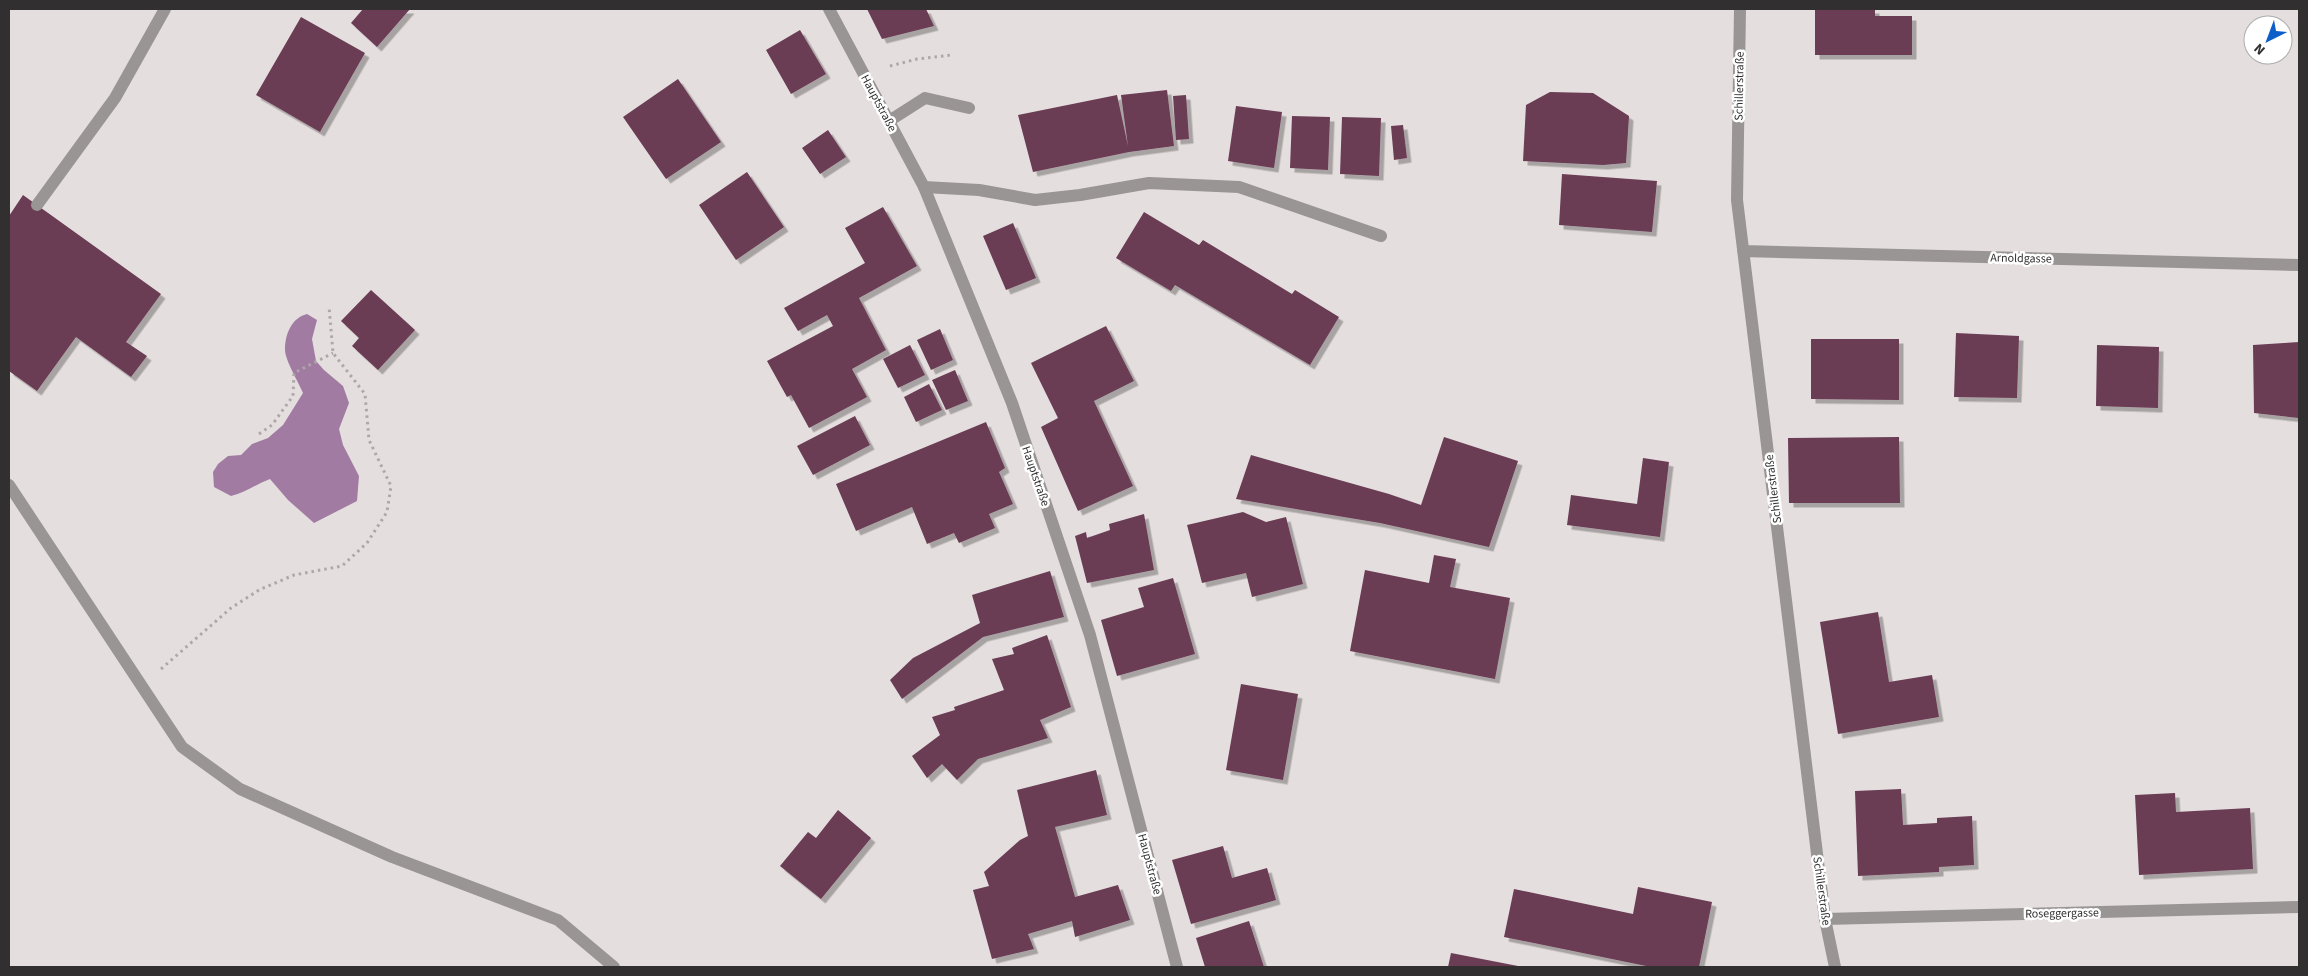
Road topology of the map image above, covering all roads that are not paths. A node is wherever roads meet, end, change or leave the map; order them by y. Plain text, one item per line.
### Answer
1 (165, 9) edge
2 (829, 9) edge
3 (1740, 9) edge
4 (969, 108) dead end
5 (889, 122) junction
6 (924, 188) junction
7 (37, 205) dead end
8 (1380, 236) dead end
9 (1743, 251) junction
10 (2299, 265) edge
11 (9, 485) edge
12 (2299, 907) edge
13 (1825, 919) junction
14 (614, 967) edge
15 (1177, 967) edge
16 (1835, 967) edge

1 - 7 street
2 - 5 street, Hauptstraße
3 - 9 street, Schillerstraße
4 - 5 street
5 - 6 street, Hauptstraße
6 - 8 street
6 - 15 street, Hauptstraße
9 - 10 street, Arnoldgasse
9 - 13 street, Schillerstraße
11 - 14 street
12 - 13 street, Roseggergasse
13 - 16 street, Schillerstraße

